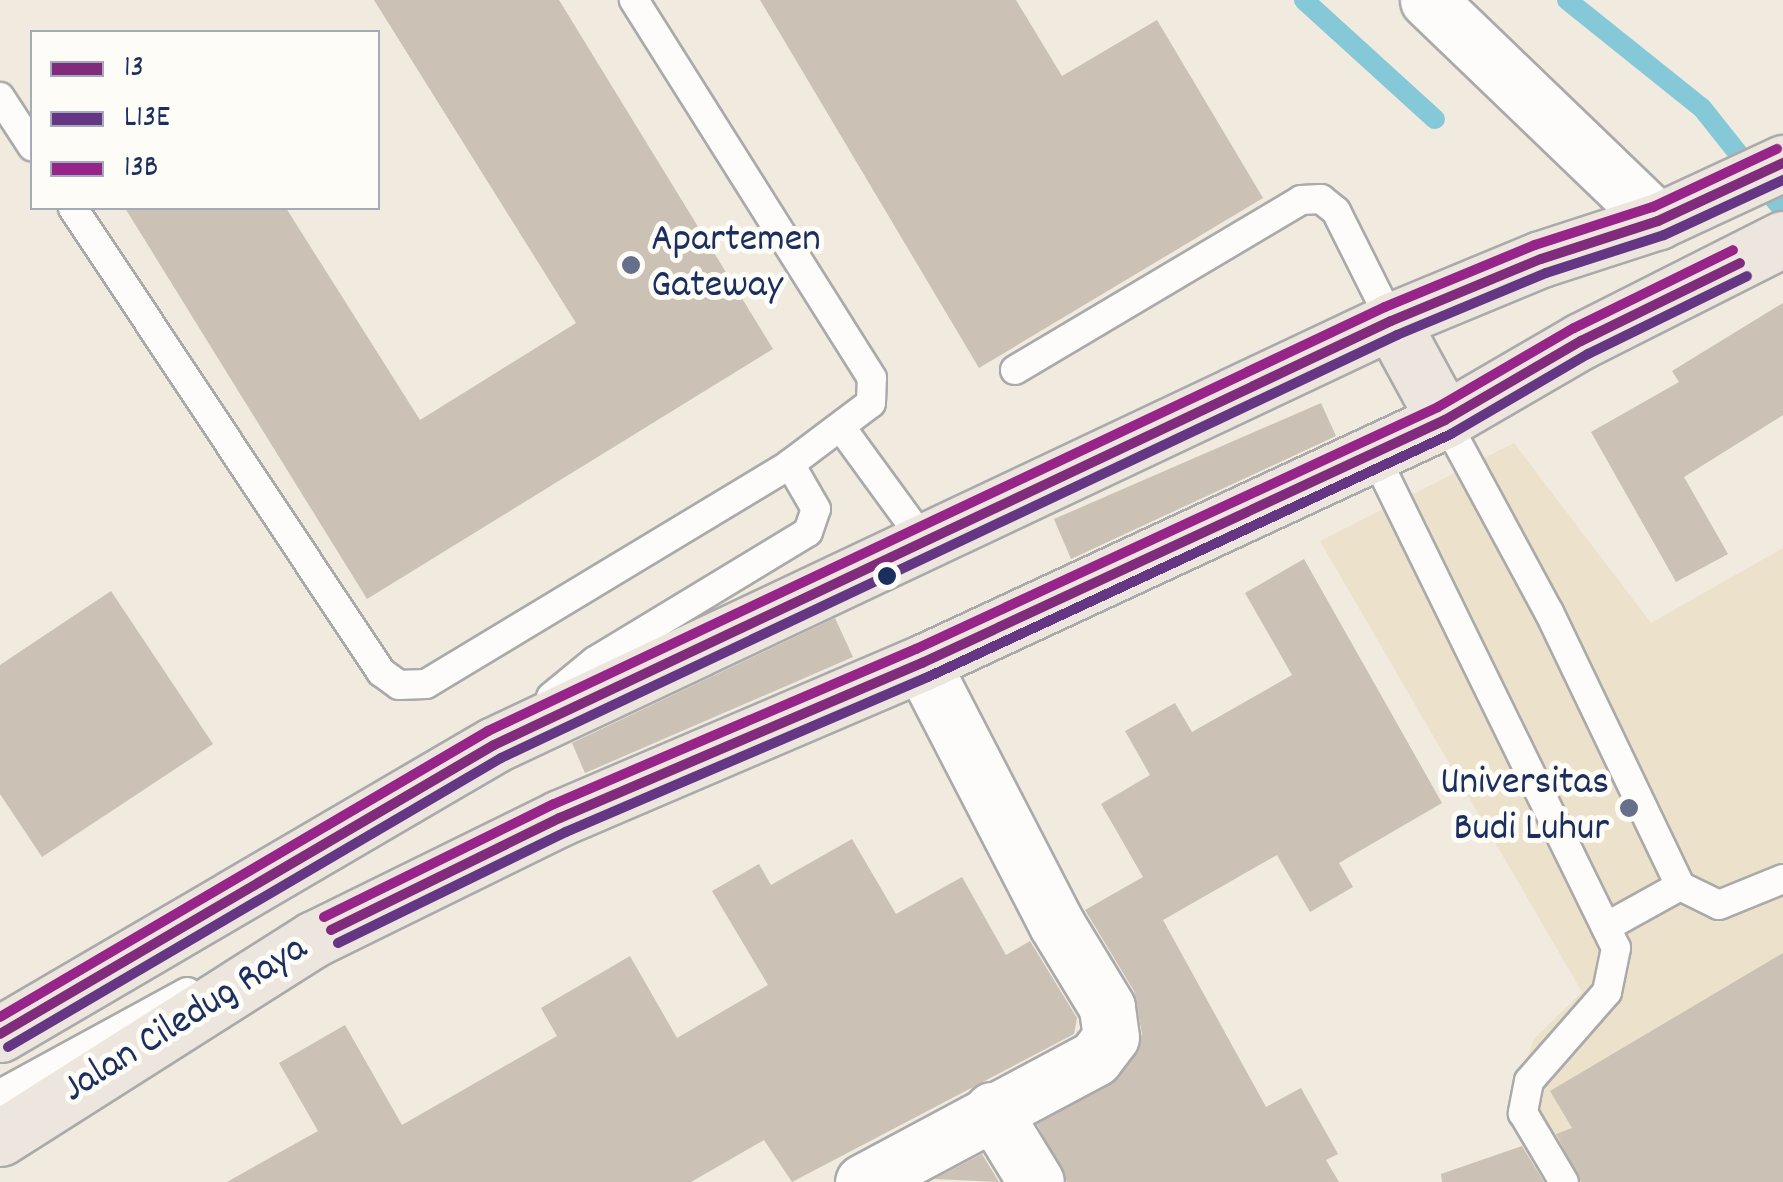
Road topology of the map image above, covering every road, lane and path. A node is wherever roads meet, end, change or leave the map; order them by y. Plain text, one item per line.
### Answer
1 (634, 0) edge
2 (1428, 0) edge
3 (0, 97) edge
4 (30, 143) edge
5 (1783, 163) edge
6 (74, 210) edge
7 (1658, 221) junction
8 (1738, 262) edge
9 (1391, 321) junction
10 (1015, 370) dead end
11 (1446, 420) junction
12 (842, 430) junction
13 (1374, 454) junction
14 (790, 464) junction
15 (924, 541) junction
16 (922, 664) junction
17 (494, 745) junction
18 (1783, 879) edge
19 (1680, 886) junction
20 (1606, 927) junction
21 (314, 939) junction
22 (0, 1034) edge
23 (0, 1094) edge
24 (992, 1110) junction
25 (0, 1138) edge
26 (863, 1182) edge
27 (1036, 1182) edge
28 (1564, 1182) edge

1 - 12 lane
2 - 7 street
3 - 4 lane
5 - 7 main road, Jalan Ciledug Raya
6 - 14 lane
7 - 8 main road
7 - 9 main road, Jalan Ciledug Raya
8 - 11 main road, Jalan Ciledug Raya
9 - 10 lane
9 - 11 main road
9 - 15 main road, Jalan Ciledug Raya
11 - 13 main road, Jalan Ciledug Raya
11 - 19 lane
12 - 14 lane
12 - 15 lane
13 - 16 main road, Jalan Ciledug Raya
13 - 20 lane
14 - 17 lane
15 - 17 main road, Jalan Ciledug Raya
16 - 21 main road, Jalan Ciledug Raya
16 - 24 street
17 - 22 main road, Jalan Ciledug Raya
18 - 19 lane
19 - 20 lane
20 - 28 lane
21 - 23 lane
21 - 25 main road, Jalan Ciledug Raya
24 - 26 street
24 - 27 street

